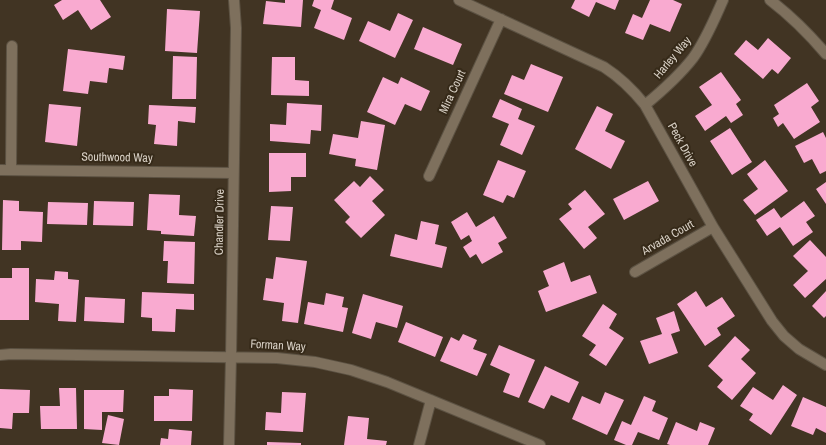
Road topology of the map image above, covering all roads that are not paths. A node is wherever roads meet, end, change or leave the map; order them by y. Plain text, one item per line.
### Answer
1 (234, 0) edge
2 (459, 0) edge
3 (723, 0) edge
4 (770, 0) edge
5 (501, 19) junction
6 (12, 46) dead end
7 (826, 54) edge
8 (645, 106) junction
9 (11, 169) junction
10 (0, 170) edge
11 (233, 172) junction
12 (429, 176) dead end
13 (713, 227) junction
14 (635, 272) dead end
15 (0, 355) edge
16 (231, 358) junction
17 (826, 365) edge
18 (431, 400) junction
19 (229, 445) edge
20 (419, 445) edge
21 (540, 445) edge

1 - 11 street, Chandler Drive
2 - 5 street, Peck Drive
3 - 8 street, Harley Way
4 - 7 street
5 - 8 street, Peck Drive
5 - 12 street, Mira Court
6 - 9 street
8 - 13 street, Peck Drive
9 - 10 street, Southwood Way
9 - 11 street, Southwood Way
11 - 16 street, Chandler Drive
13 - 14 street, Arvada Court
13 - 17 street, Peck Drive
15 - 16 street, Forman Way
16 - 18 street, Forman Way
16 - 19 street, Chandler Drive
18 - 20 street
18 - 21 street, Forman Way

